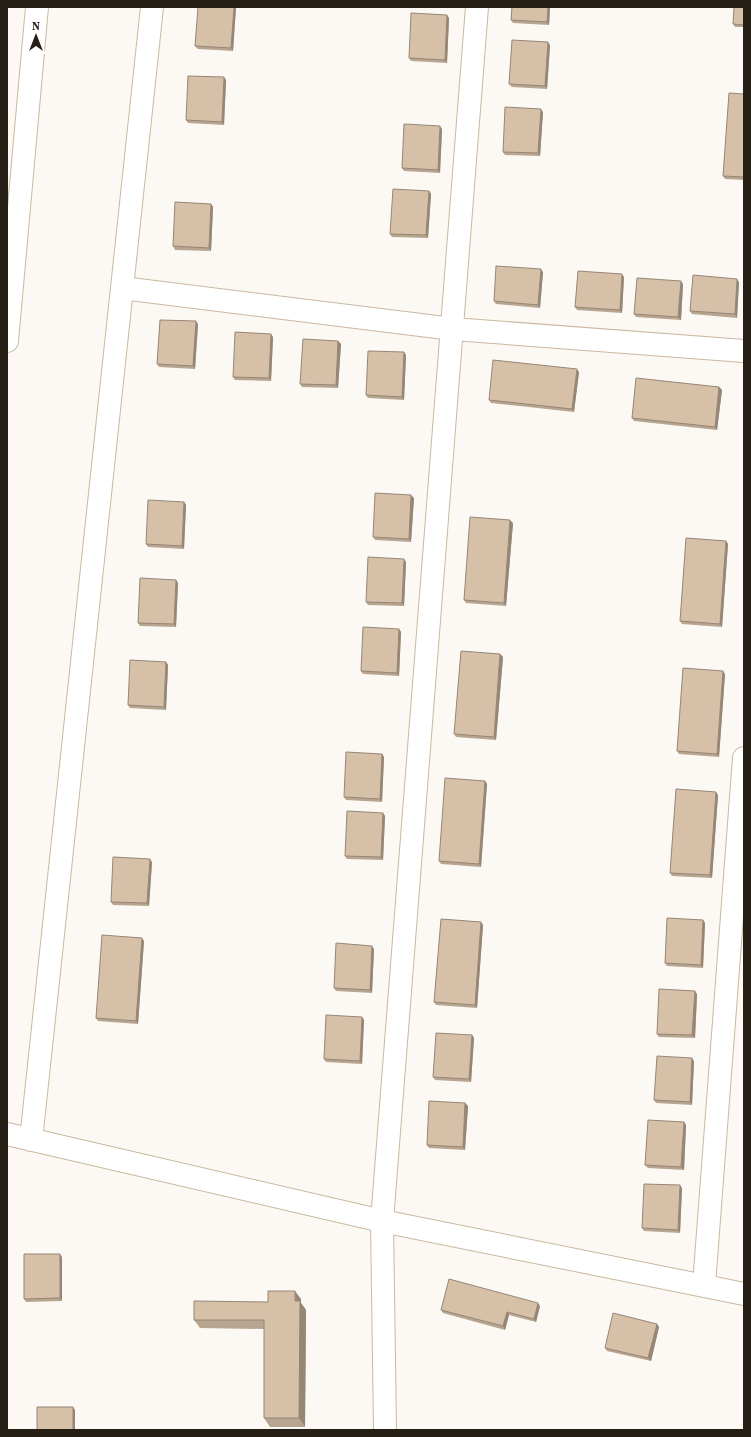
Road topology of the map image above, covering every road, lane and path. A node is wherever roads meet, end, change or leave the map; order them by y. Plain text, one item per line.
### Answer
1 (37, 7) edge
2 (152, 7) edge
3 (477, 7) edge
4 (122, 288) junction
5 (453, 328) junction
6 (7, 341) edge
7 (744, 351) edge
8 (744, 758) edge
9 (7, 1134) edge
10 (32, 1140) junction
11 (382, 1221) junction
12 (704, 1285) junction
13 (744, 1294) edge
14 (386, 1430) edge

1 - 6 street
2 - 4 street
3 - 5 street
4 - 5 street
4 - 10 street
5 - 7 street
5 - 11 street
8 - 12 street
9 - 10 street
10 - 11 street
11 - 12 street
11 - 14 street
12 - 13 street

